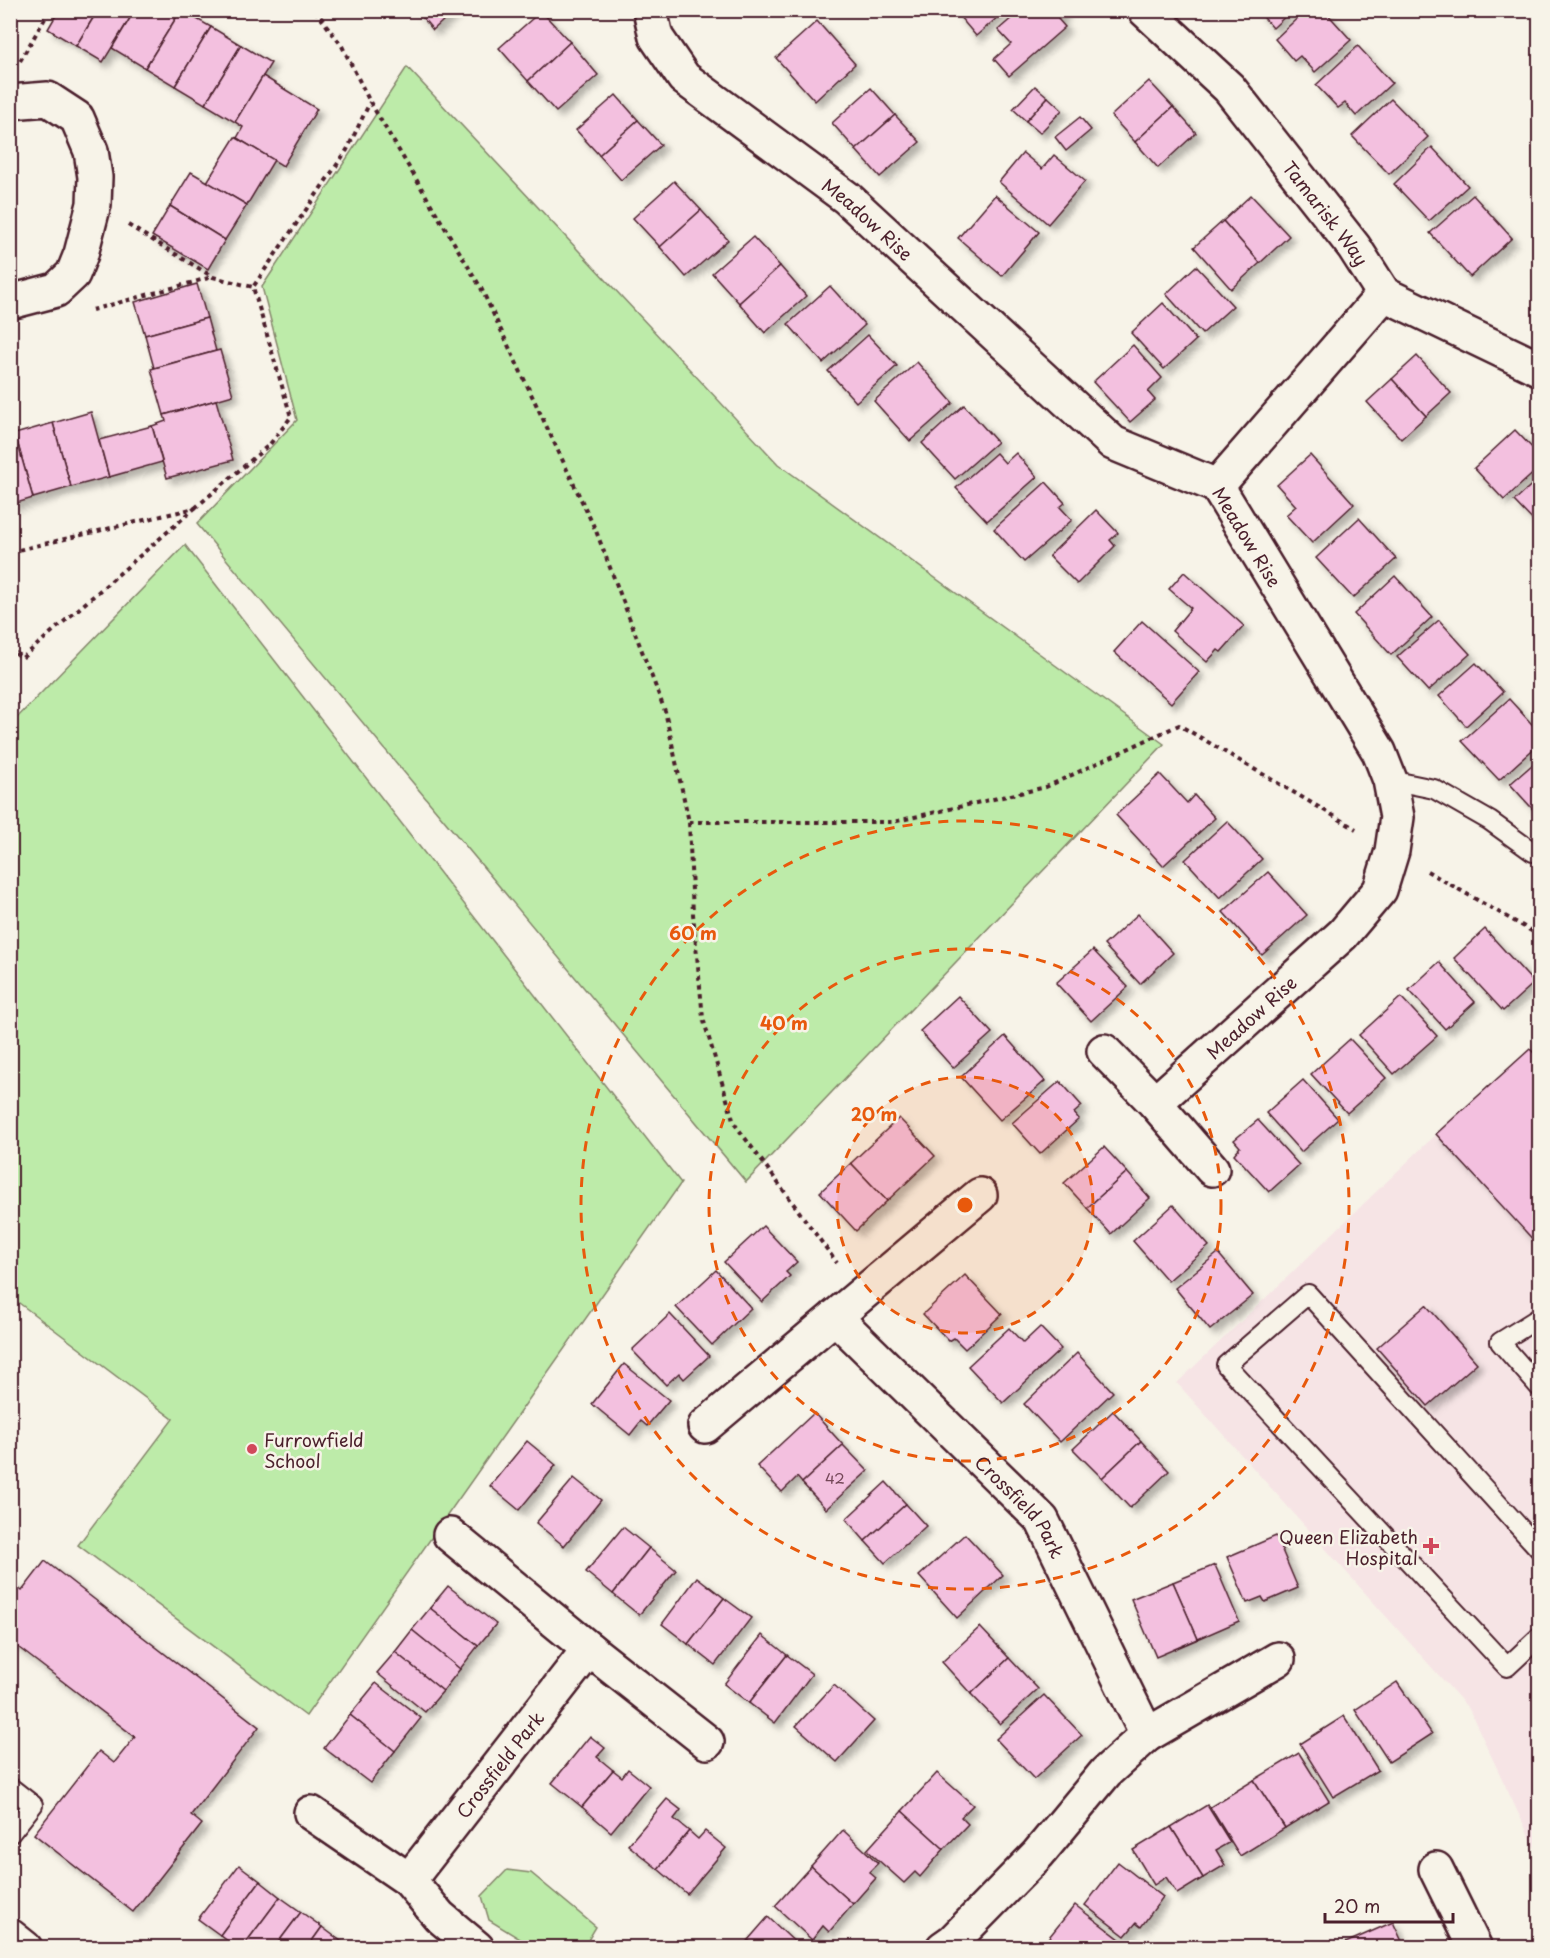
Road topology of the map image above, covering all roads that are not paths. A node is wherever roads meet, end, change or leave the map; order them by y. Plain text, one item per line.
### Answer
1 (650, 10) edge
2 (1145, 10) edge
3 (13, 86) edge
4 (1384, 294) junction
5 (10, 302) edge
6 (1539, 369) edge
7 (1217, 486) junction
8 (1390, 780) junction
9 (1533, 852) dead end
10 (1104, 1051) dead end
11 (1155, 1103) junction
12 (1212, 1169) dead end
13 (980, 1195) dead end
14 (835, 1317) junction
15 (1539, 1317) edge
16 (1539, 1388) edge
17 (705, 1426) dead end
18 (450, 1535) dead end
19 (1539, 1550) edge
20 (1539, 1636) edge
21 (590, 1649) junction
22 (1278, 1659) dead end
23 (1147, 1735) junction
24 (707, 1742) dead end
25 (10, 1787) edge
26 (311, 1813) dead end
27 (10, 1834) edge
28 (1436, 1869) dead end
29 (409, 1880) junction
30 (10, 1936) edge
31 (25, 1947) edge
32 (477, 1947) edge
33 (943, 1947) edge
34 (1475, 1947) edge

1 - 7 street, Meadow Rise
2 - 4 street, Tamarisk Way
3 - 5 street
4 - 6 street
4 - 7 street
7 - 8 street, Meadow Rise
8 - 9 lane
8 - 11 street, Meadow Rise
10 - 11 street
11 - 12 street
13 - 14 street
14 - 17 street
14 - 23 street, Crossfield Park
15 - 16 lane
18 - 21 street
19 - 20 lane
21 - 24 street
21 - 29 street, Crossfield Park
22 - 23 street
23 - 33 street
25 - 27 lane
26 - 29 street
28 - 34 street
29 - 32 street
30 - 31 street

